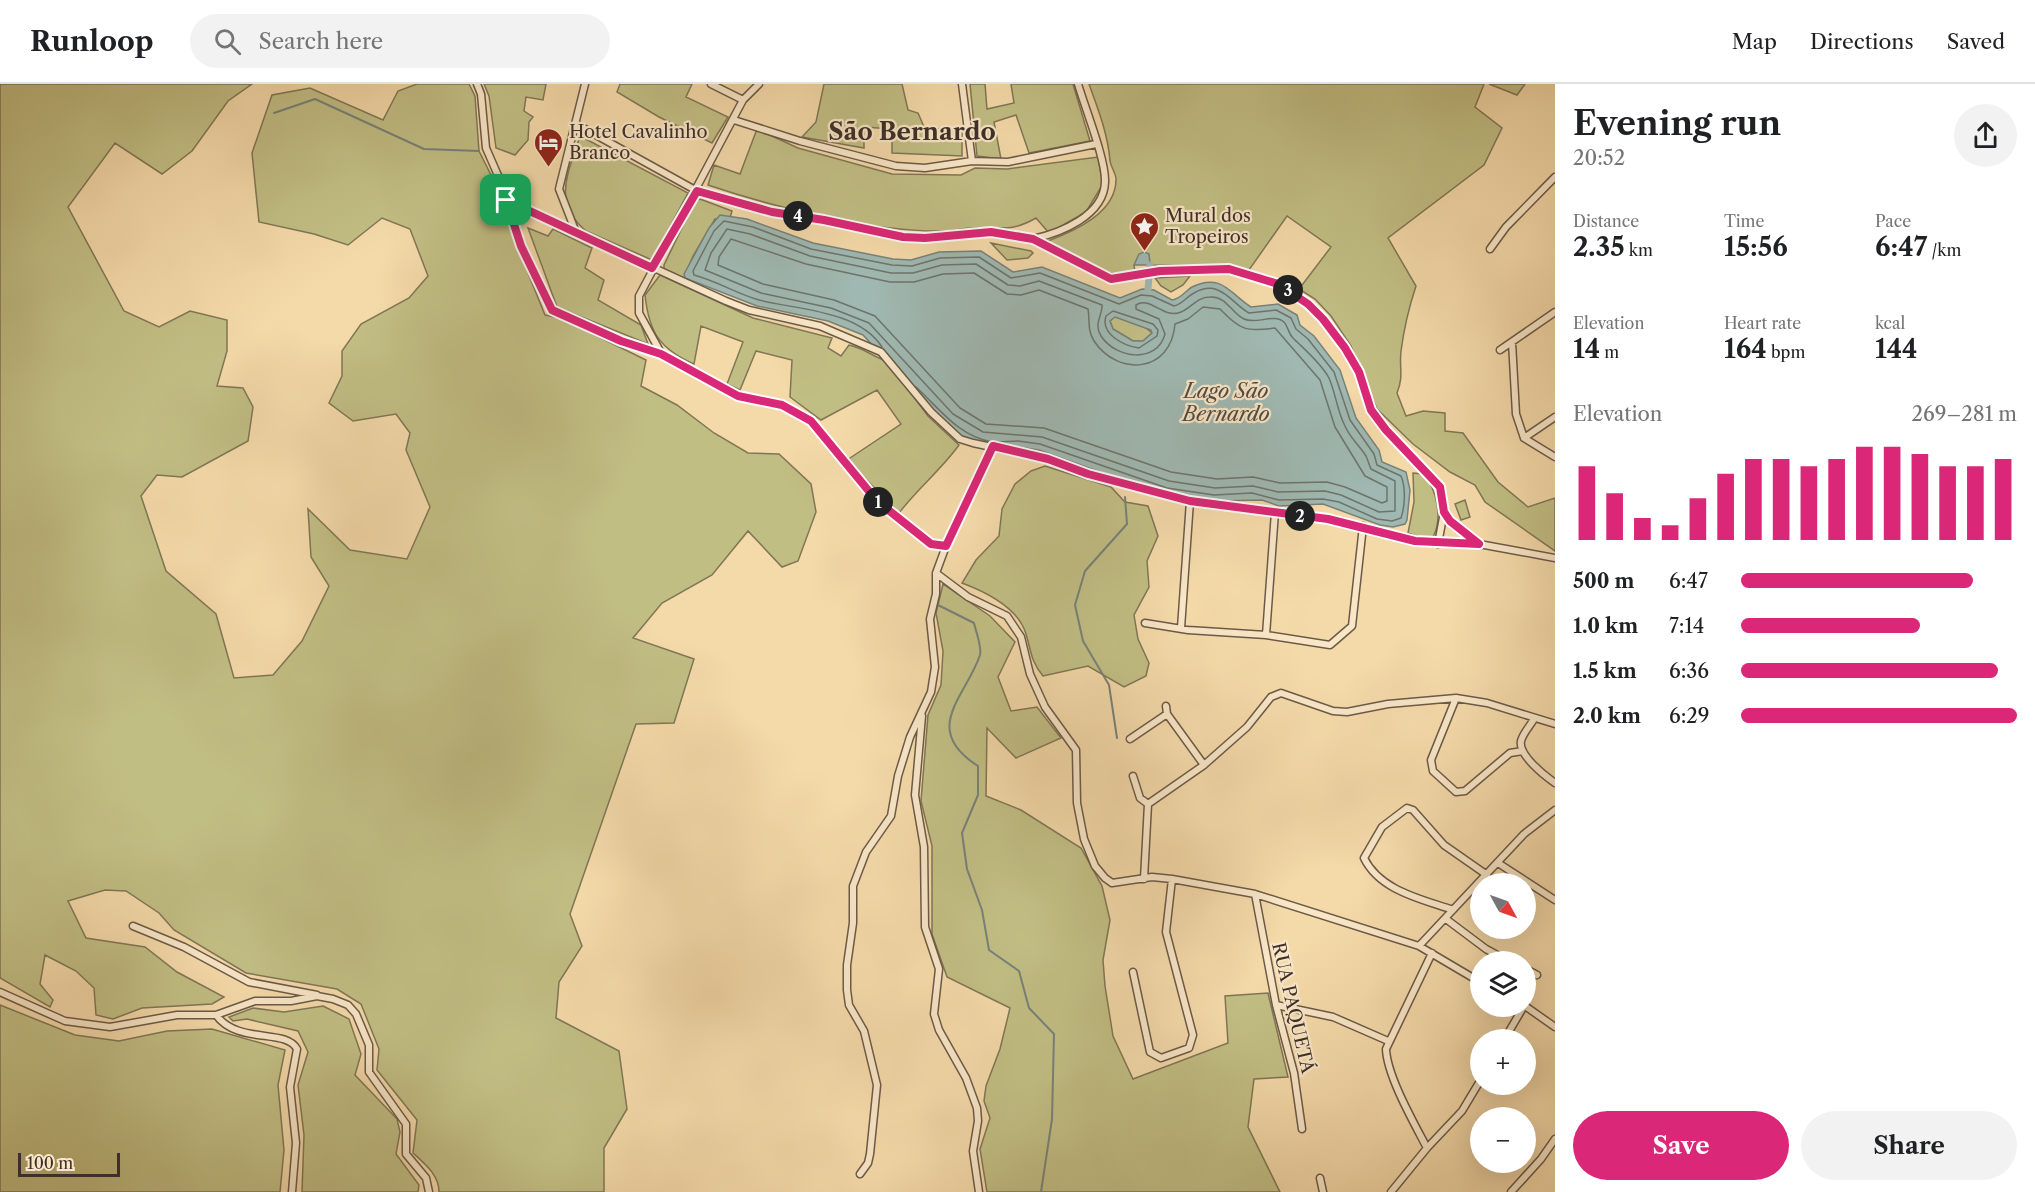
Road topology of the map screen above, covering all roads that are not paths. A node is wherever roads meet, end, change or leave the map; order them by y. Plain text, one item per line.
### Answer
1 (477, 84) edge
2 (585, 84) edge
3 (711, 84) edge
4 (757, 84) edge
5 (962, 84) edge
6 (1078, 84) edge
7 (743, 100) junction
8 (734, 120) junction
9 (576, 124) junction
10 (1096, 144) junction
11 (972, 161) junction
12 (1555, 177) edge
13 (697, 191) junction
14 (506, 200) junction
15 (575, 230) junction
16 (1033, 239) junction
17 (1490, 249) dead end
18 (652, 268) junction
19 (1555, 312) edge
20 (1512, 342) junction
21 (1500, 350) dead end
22 (661, 354) junction
23 (1555, 417) edge
24 (1524, 438) junction
25 (993, 446) junction
26 (1555, 457) edge
27 (1190, 501) junction
28 (1444, 512) junction
29 (1275, 513) junction
30 (1363, 526) junction
31 (1438, 544) junction
32 (1479, 544) junction
33 (946, 546) junction
34 (1555, 558) edge
35 (936, 573) junction
36 (1145, 623) dead end
37 (1181, 628) junction
38 (1266, 635) junction
39 (1456, 698) junction
40 (1166, 706) dead end
41 (923, 713) junction
42 (1167, 714) junction
43 (1534, 719) junction
44 (1555, 724) edge
45 (1130, 739) dead end
46 (1523, 751) junction
47 (1204, 765) junction
48 (1133, 776) dead end
49 (1555, 783) edge
50 (1148, 804) junction
51 (1555, 810) edge
52 (1498, 863) junction
53 (1484, 873) edge
54 (1489, 873) edge
55 (1144, 879) junction
56 (1172, 879) junction
57 (1470, 892) edge
58 (1255, 894) junction
59 (1555, 900) edge
60 (1453, 910) junction
61 (1446, 919) junction
62 (133, 926) dead end
63 (1419, 946) junction
64 (1488, 951) edge
65 (1432, 953) junction
66 (1133, 972) dead end
67 (1470, 976) edge
68 (0, 992) edge
69 (320, 996) junction
70 (1276, 1005) junction
71 (1536, 1014) edge
72 (216, 1015) junction
73 (1555, 1027) edge
74 (1388, 1041) junction
75 (1471, 1095) edge
76 (1302, 1129) dead end
77 (1555, 1139) edge
78 (1426, 1148) junction
79 (860, 1174) dead end
80 (1320, 1178) dead end
81 (292, 1192) edge
82 (429, 1192) edge
83 (979, 1192) edge
84 (1323, 1192) edge
85 (1391, 1192) edge
86 (1511, 1192) edge

1 - 14 street
2 - 9 street
3 - 7 street
4 - 7 street
5 - 11 street
6 - 10 street
7 - 8 street
8 - 11 street
8 - 13 street
9 - 13 street
9 - 15 street
10 - 11 street
10 - 16 street
12 - 17 street
13 - 16 street
13 - 18 street
14 - 15 street
14 - 22 street
15 - 18 street
16 - 28 street
18 - 22 street
18 - 25 street
19 - 20 street
20 - 21 street
20 - 24 street
22 - 33 street
23 - 24 street
24 - 26 street
25 - 27 street
25 - 33 street
27 - 29 street
27 - 37 street
28 - 31 street
28 - 32 street
29 - 30 street
29 - 38 street
30 - 31 street
30 - 38 street
31 - 32 street
32 - 34 street
33 - 35 street
35 - 41 street
35 - 55 street
36 - 37 street
37 - 38 street
39 - 43 street
39 - 46 street
39 - 47 street
40 - 42 street
41 - 79 street
41 - 83 street
42 - 45 street
42 - 47 street
43 - 44 street
43 - 46 street
46 - 49 street
47 - 50 street
48 - 50 street
50 - 55 street
51 - 52 street
52 - 54 street
52 - 59 street
53 - 60 street
55 - 56 street
56 - 58 street
56 - 66 street
57 - 60 street
58 - 63 street
58 - 70 street, RUA PAQUETÁ
60 - 61 street
61 - 63 street
61 - 64 street
62 - 69 street
63 - 65 street
65 - 67 street
65 - 74 street
68 - 72 street
69 - 72 street
69 - 82 street
70 - 74 street
70 - 76 street, RUA PAQUETÁ
71 - 73 street
72 - 81 street
74 - 78 street
75 - 78 street
77 - 86 street
78 - 85 street
80 - 84 street

